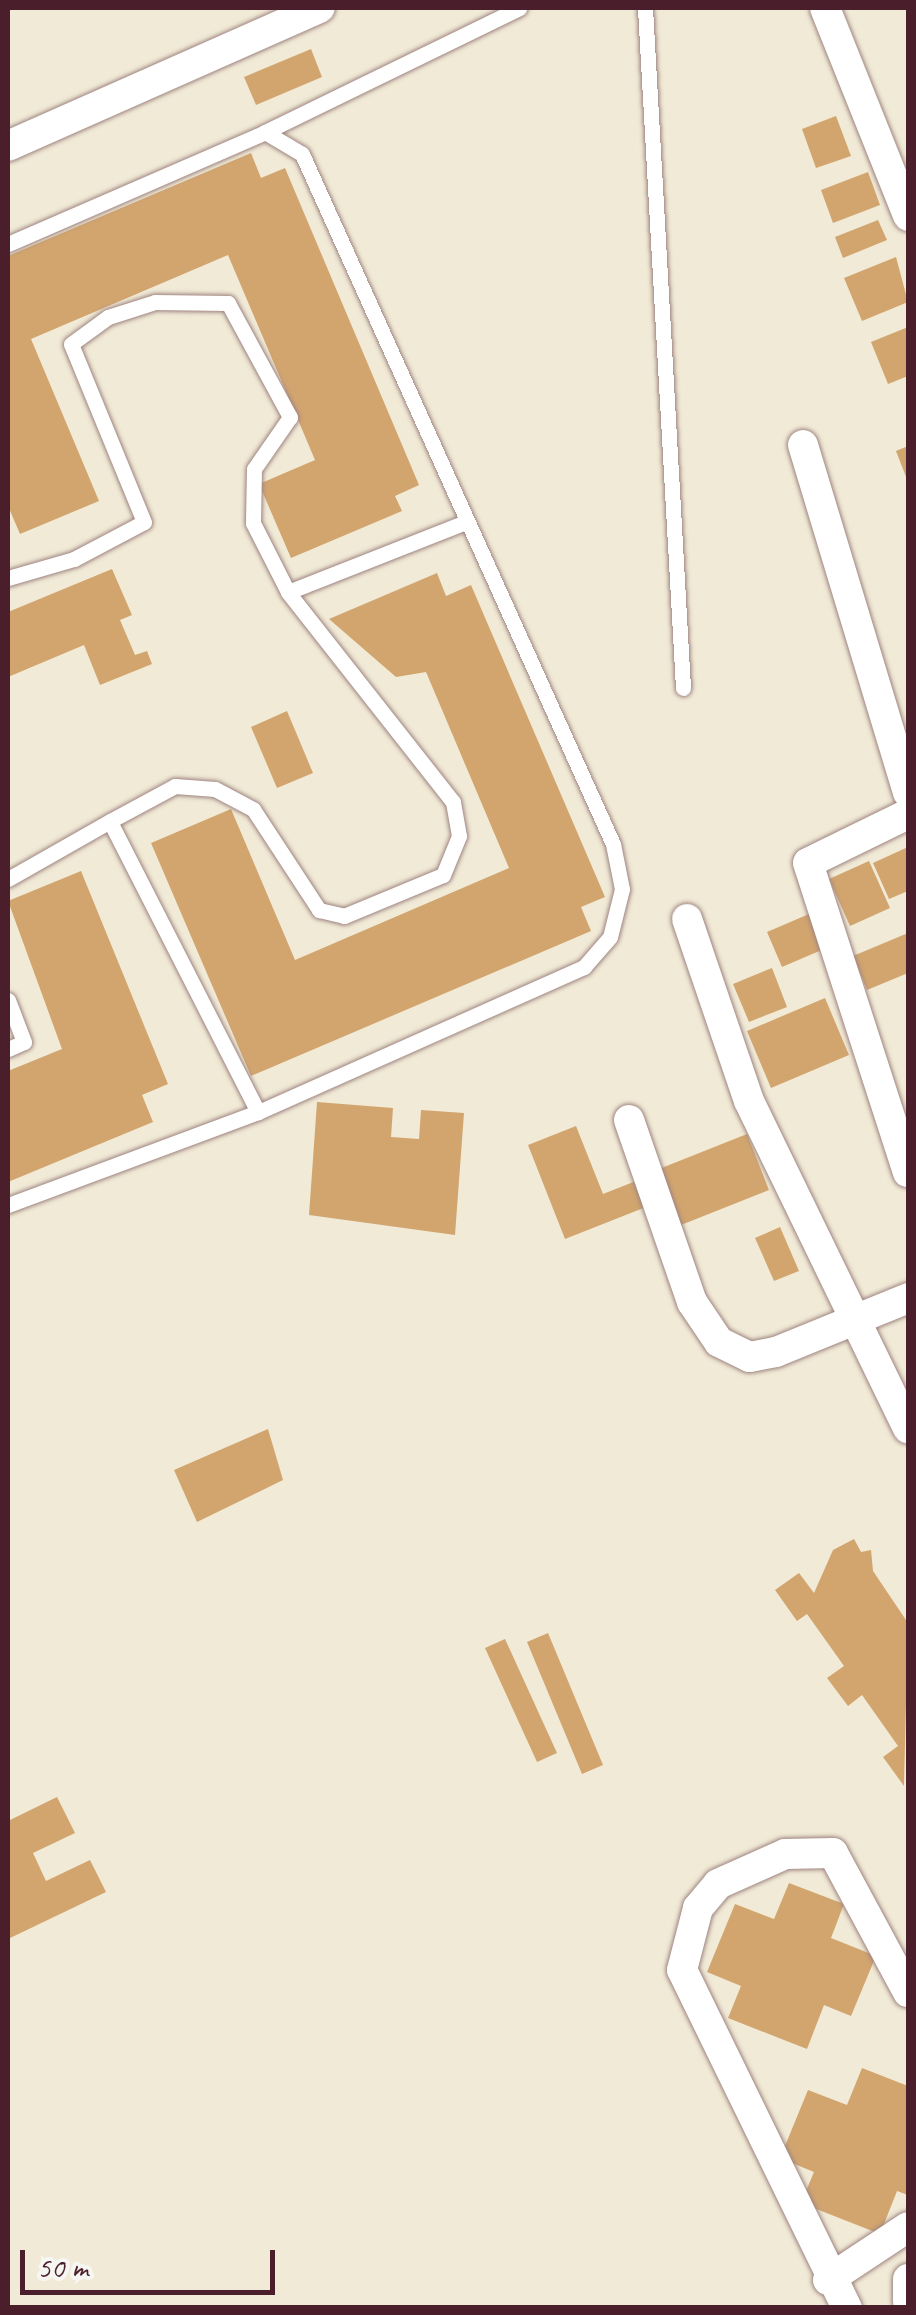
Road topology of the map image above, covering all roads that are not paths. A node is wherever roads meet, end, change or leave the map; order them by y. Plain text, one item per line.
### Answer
1 (320, 8) edge
2 (519, 8) edge
3 (645, 8) edge
4 (825, 8) edge
5 (265, 132) junction
6 (8, 146) edge
7 (908, 216) edge
8 (8, 244) edge
9 (803, 445) dead end
10 (466, 522) junction
11 (8, 578) edge
12 (288, 592) junction
13 (683, 688) dead end
14 (908, 793) edge
15 (908, 814) edge
16 (110, 821) junction
17 (8, 879) edge
18 (686, 918) dead end
19 (8, 1000) edge
20 (8, 1049) edge
21 (258, 1112) junction
22 (628, 1120) dead end
23 (908, 1172) edge
24 (8, 1205) edge
25 (908, 1298) edge
26 (849, 1321) junction
27 (908, 1428) edge
28 (908, 1992) edge
29 (908, 2228) edge
30 (908, 2279) edge
31 (828, 2280) junction
32 (908, 2301) edge
33 (848, 2308) edge

1 - 6 street
2 - 5 lane
3 - 13 lane
4 - 7 street
5 - 8 lane
5 - 10 lane
9 - 14 street
10 - 12 lane
10 - 21 lane
11 - 12 lane
12 - 16 lane
15 - 23 street
16 - 17 lane
16 - 21 lane
18 - 26 street
19 - 20 lane
21 - 24 lane
22 - 26 street
25 - 26 street
26 - 27 street
28 - 31 street
29 - 31 street
30 - 32 street
31 - 33 street

